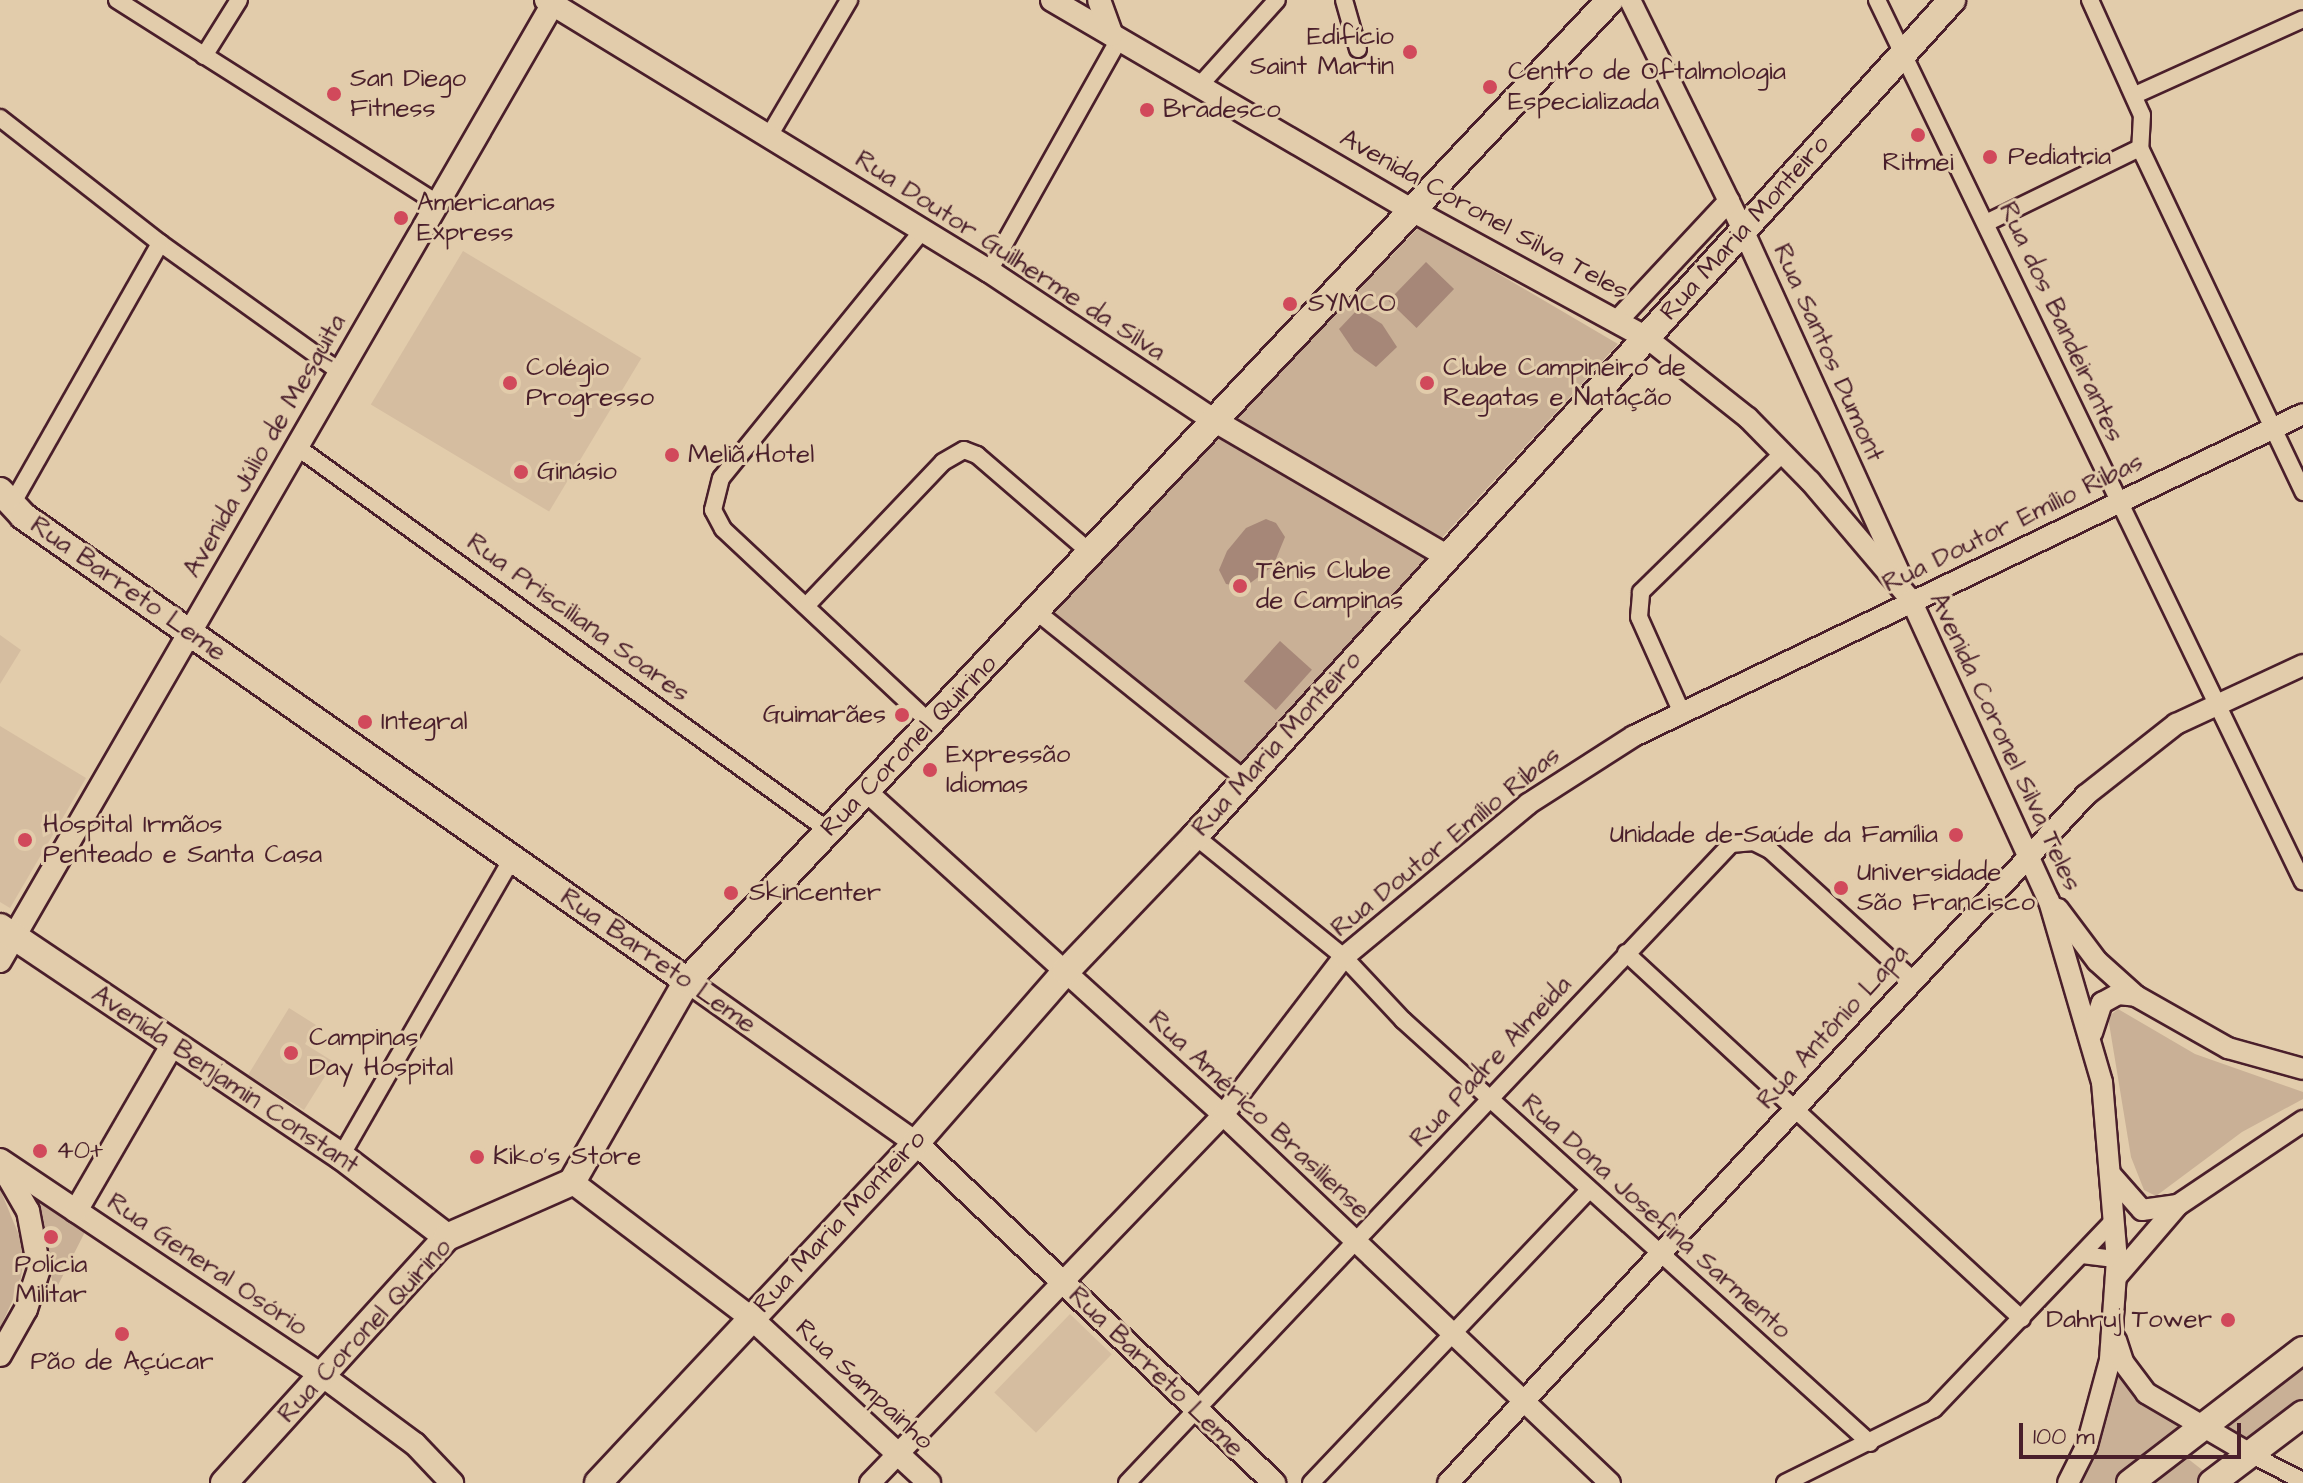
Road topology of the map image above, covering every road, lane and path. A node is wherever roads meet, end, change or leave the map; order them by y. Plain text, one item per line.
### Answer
1 (117, 0) edge
2 (239, 0) edge
3 (849, 0) edge
4 (1052, 0) edge
5 (1099, 0) edge
6 (1277, 0) edge
7 (1344, 0) edge
8 (1610, 0) edge
9 (1630, 0) edge
10 (1877, 0) edge
11 (1952, 0) edge
12 (2090, 0) edge
13 (551, 1) edge
14 (2303, 19) edge
15 (1115, 37) junction
16 (1358, 49) dead end
17 (1903, 51) junction
18 (204, 56) junction
19 (1201, 84) junction
20 (2135, 95) junction
21 (0, 118) edge
22 (769, 136) junction
23 (2140, 148) junction
24 (1729, 201) junction
25 (437, 203) junction
26 (1412, 210) junction
27 (1988, 222) junction
28 (922, 231) junction
29 (1744, 232) junction
30 (160, 243) junction
31 (989, 271) junction
32 (1618, 320) junction
33 (1647, 338) junction
34 (340, 372) junction
35 (2303, 414) edge
36 (1212, 419) junction
37 (2273, 428) junction
38 (297, 447) junction
39 (1783, 453) junction
40 (1854, 474) junction
41 (2303, 492) edge
42 (1823, 496) junction
43 (6, 497) edge
44 (2119, 500) junction
45 (1091, 553) junction
46 (1446, 556) junction
47 (1911, 600) junction
48 (807, 605) junction
49 (1037, 612) junction
50 (189, 633) junction
51 (2303, 665) edge
52 (2219, 704) junction
53 (1682, 713) junction
54 (930, 723) junction
55 (1245, 779) junction
56 (866, 791) junction
57 (829, 831) junction
58 (1195, 836) junction
59 (2026, 855) junction
60 (511, 860) junction
61 (2303, 882) edge
62 (2044, 889) junction
63 (7, 931) edge
64 (1626, 953) junction
65 (1344, 957) junction
66 (0, 961) edge
67 (1066, 971) junction
68 (1912, 979) junction
69 (687, 981) junction
70 (2136, 996) junction
71 (2092, 1035) junction
72 (173, 1044) junction
73 (2303, 1069) edge
74 (1489, 1097) junction
75 (1795, 1109) junction
76 (1223, 1115) junction
77 (2303, 1121) edge
78 (916, 1143) junction
79 (341, 1156) junction
80 (0, 1161) edge
81 (2111, 1172) junction
82 (572, 1182) junction
83 (1589, 1190) junction
84 (2178, 1205) junction
85 (76, 1211) junction
86 (2114, 1220) junction
87 (447, 1237) junction
88 (1357, 1242) junction
89 (1660, 1254) junction
90 (2082, 1255) junction
91 (2117, 1268) junction
92 (1063, 1283) junction
93 (750, 1317) junction
94 (2022, 1319) junction
95 (2113, 1332) junction
96 (1452, 1333) junction
97 (2303, 1350) edge
98 (0, 1355) edge
99 (323, 1376) junction
100 (1525, 1400) junction
101 (1194, 1412) junction
102 (2303, 1414) edge
103 (2203, 1427) junction
104 (1870, 1443) junction
105 (897, 1454) junction
106 (2250, 1454) junction
107 (2303, 1481) edge
108 (224, 1483) edge
109 (452, 1483) edge
110 (598, 1483) edge
111 (870, 1483) edge
112 (929, 1483) edge
113 (1127, 1483) edge
114 (1274, 1483) edge
115 (1311, 1483) edge
116 (1448, 1483) edge
117 (1610, 1483) edge
118 (1785, 1483) edge
119 (2068, 1483) edge
120 (2130, 1483) edge
121 (2212, 1483) edge

1 - 18 street
2 - 18 street
3 - 22 street
4 - 15 main road, Avenida Coronel Silva Teles
5 - 15 main road
6 - 19 street
7 - 16 street
8 - 26 main road, Rua Coronel Quirino
9 - 24 street, Rua Santos Dumont
10 - 17 street, Rua dos Bandeirantes
11 - 17 main road, Rua Maria Monteiro
12 - 20 street
13 - 22 main road, Rua Doutor Guilherme da Silva
13 - 25 main road, Avenida Júlio de Mesquita
14 - 20 street
15 - 19 main road, Avenida Coronel Silva Teles
15 - 31 street
17 - 27 street, Rua dos Bandeirantes
17 - 29 main road, Rua Maria Monteiro
18 - 25 street
19 - 26 main road, Avenida Coronel Silva Teles
20 - 23 street
21 - 30 street
22 - 28 main road, Rua Doutor Guilherme da Silva
23 - 27 street
23 - 37 street
24 - 29 street, Rua Santos Dumont
24 - 32 street
25 - 34 main road, Avenida Júlio de Mesquita
26 - 32 main road, Avenida Coronel Silva Teles
26 - 36 main road, Rua Coronel Quirino
27 - 44 street, Rua dos Bandeirantes
28 - 31 main road, Rua Doutor Guilherme da Silva
28 - 48 street
29 - 33 main road, Rua Maria Monteiro
29 - 40 street, Rua Santos Dumont
30 - 34 street
30 - 43 street
31 - 36 main road, Rua Doutor Guilherme da Silva
32 - 33 main road, Avenida Coronel Silva Teles
33 - 39 street, Avenida Coronel Silva Teles
33 - 46 main road, Rua Maria Monteiro
34 - 38 main road, Avenida Júlio de Mesquita
35 - 37 street, Rua Doutor Emílio Ribas
36 - 45 main road, Rua Coronel Quirino
36 - 46 main road, Rua Doutor Guilherme da Silva
37 - 41 street
37 - 44 street, Rua Doutor Emílio Ribas
38 - 50 main road, Avenida Júlio de Mesquita
38 - 57 street, Rua Prisciliana Soares
39 - 42 street, Avenida Coronel Silva Teles
39 - 53 street
40 - 42 street
40 - 47 street, Rua Santos Dumont
42 - 47 street, Avenida Coronel Silva Teles
43 - 50 main road, Rua Barreto Leme
44 - 47 street, Rua Doutor Emílio Ribas
44 - 52 street, Rua dos Bandeirantes
45 - 48 street
45 - 49 main road, Rua Coronel Quirino
46 - 55 main road, Rua Maria Monteiro
47 - 53 street, Rua Doutor Emílio Ribas
47 - 59 street, Avenida Coronel Silva Teles
48 - 54 street
49 - 54 main road, Rua Coronel Quirino
49 - 55 street
50 - 60 main road, Rua Barreto Leme
50 - 63 main road, Avenida Júlio de Mesquita
51 - 52 street, Rua Antônio Lapa
52 - 59 street, Rua Antônio Lapa
52 - 61 street, Rua dos Bandeirantes
53 - 65 street, Rua Doutor Emílio Ribas
54 - 56 main road, Rua Coronel Quirino
55 - 58 main road, Rua Maria Monteiro
56 - 57 main road, Rua Coronel Quirino
56 - 67 street, Rua Américo Brasiliense
57 - 69 main road, Rua Coronel Quirino
58 - 65 street, Rua Dona Josefina Sarmento
58 - 67 main road, Rua Maria Monteiro
59 - 62 street, Avenida Coronel Silva Teles
59 - 68 street, Rua Antônio Lapa
60 - 69 main road, Rua Barreto Leme
60 - 79 street
62 - 70 street
62 - 71 street, Avenida Coronel Silva Teles
63 - 66 main road, Avenida Júlio de Mesquita
63 - 72 main road, Avenida Benjamin Constant
64 - 68 street, Rua Padre Almeida
64 - 74 street, Rua Padre Almeida
64 - 75 street
65 - 74 street, Rua Dona Josefina Sarmento
65 - 76 street, Rua Doutor Emílio Ribas
67 - 76 street, Rua Américo Brasiliense
67 - 78 main road, Rua Maria Monteiro
68 - 75 street, Rua Antônio Lapa
69 - 78 main road, Rua Barreto Leme
69 - 82 main road, Rua Coronel Quirino
70 - 71 street
70 - 73 street
71 - 81 street, Avenida Coronel Silva Teles
72 - 79 main road, Avenida Benjamin Constant
72 - 85 main road
74 - 83 street, Rua Dona Josefina Sarmento
74 - 88 street, Rua Padre Almeida
75 - 89 street, Rua Antônio Lapa
75 - 94 street
76 - 88 street, Rua Américo Brasiliense
76 - 92 street, Rua Doutor Emílio Ribas
77 - 84 street
78 - 92 main road, Rua Barreto Leme
78 - 93 main road, Rua Maria Monteiro
79 - 87 main road, Avenida Benjamin Constant
80 - 85 main road, Rua General Osório
80 - 98 main road
81 - 84 street
81 - 86 street, Avenida Coronel Silva Teles
82 - 87 main road, Rua Coronel Quirino
82 - 93 main road, Rua Sampainho
83 - 89 street, Rua Dona Josefina Sarmento
83 - 96 street
84 - 91 street
85 - 99 main road, Rua General Osório
86 - 90 street
86 - 91 street, Avenida Coronel Silva Teles
87 - 99 main road, Rua Coronel Quirino
88 - 96 street, Rua Américo Brasiliense
88 - 101 street, Rua Padre Almeida
89 - 100 street, Rua Antônio Lapa
89 - 104 street, Rua Dona Josefina Sarmento
90 - 91 street
90 - 94 street
91 - 95 street, Avenida Coronel Silva Teles
92 - 101 main road, Rua Barreto Leme
92 - 105 street, Rua Doutor Emílio Ribas
93 - 105 main road, Rua Sampainho
93 - 110 main road, Rua Maria Monteiro
94 - 104 street
95 - 103 street, Avenida Coronel Silva Teles
95 - 119 street, Avenida Coronel Silva Teles
96 - 100 street, Rua Américo Brasiliense
96 - 115 street
97 - 103 main road
99 - 108 main road, Rua Coronel Quirino
99 - 109 main road, Rua General Osório
100 - 116 street, Rua Antônio Lapa
100 - 117 street, Rua Américo Brasiliense
101 - 113 street, Rua Padre Almeida
101 - 114 main road, Rua Barreto Leme
102 - 106 main road
103 - 106 street, Avenida Coronel Silva Teles
103 - 120 main road
104 - 118 street
105 - 111 street, Rua Doutor Emílio Ribas
105 - 112 main road, Rua Sampainho
106 - 107 street
106 - 121 main road

